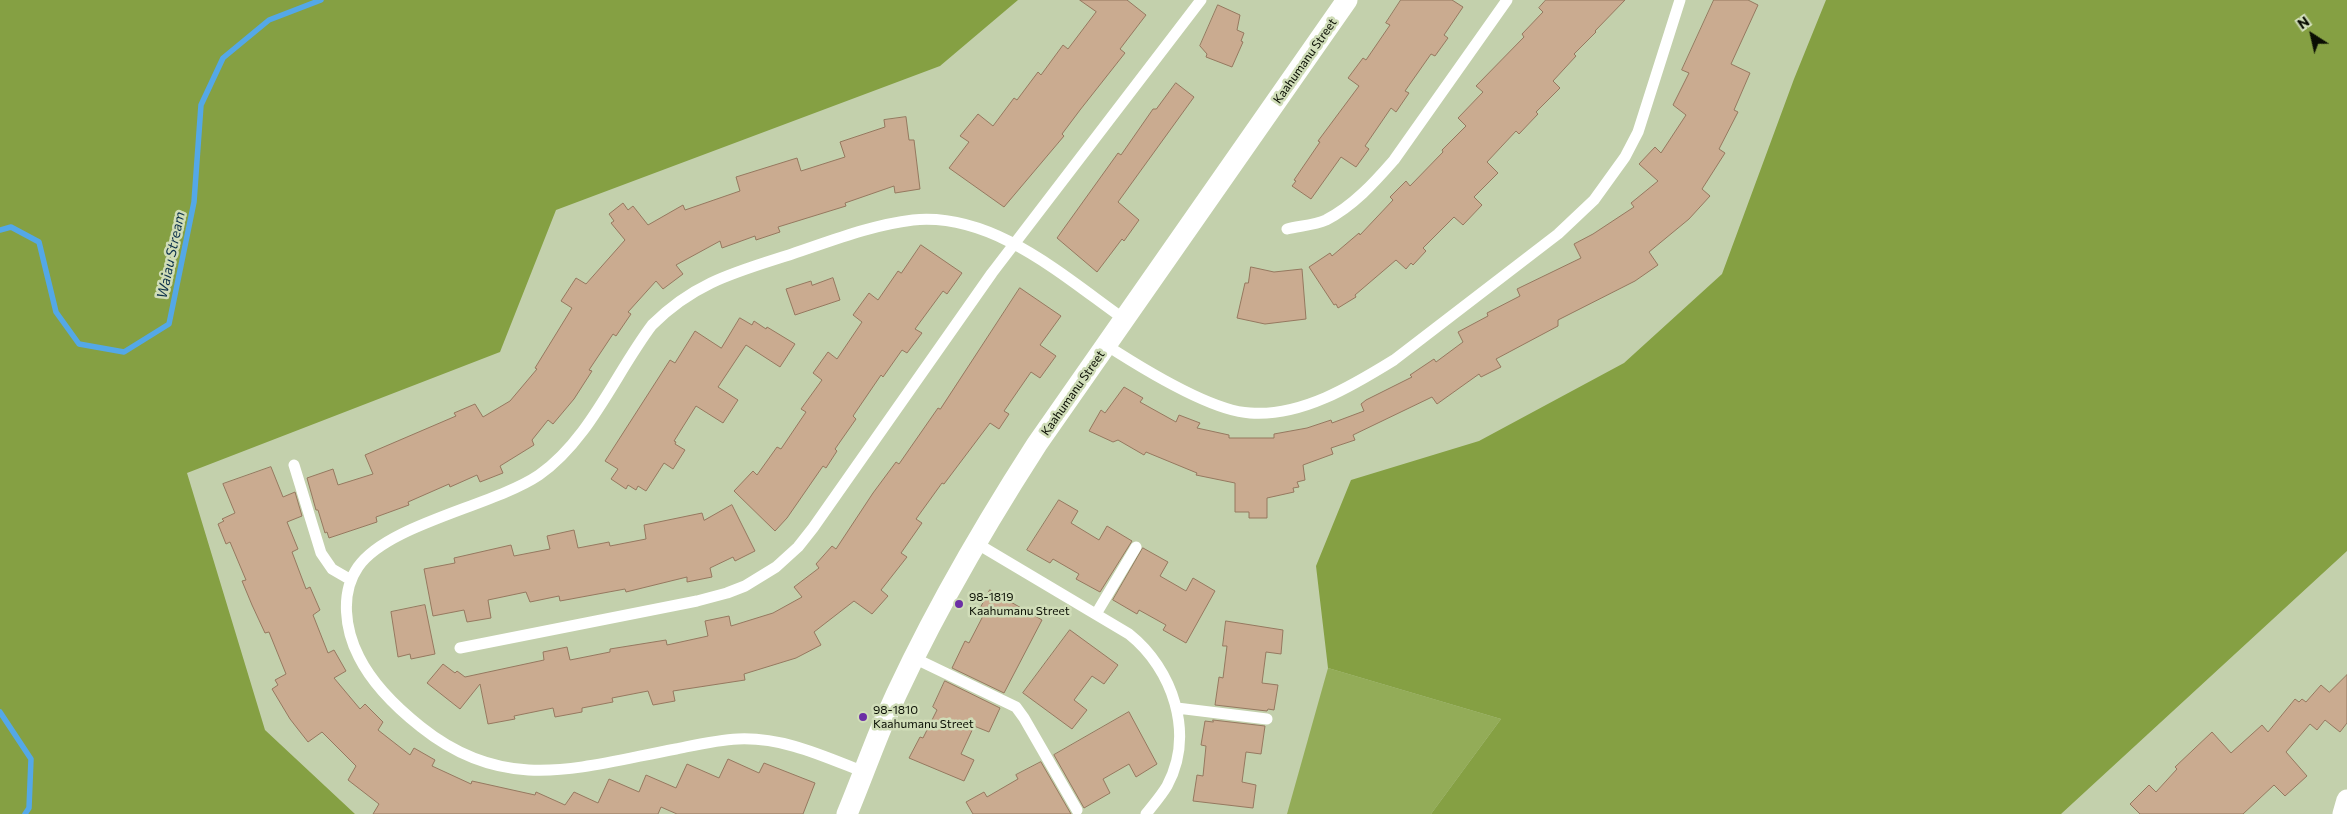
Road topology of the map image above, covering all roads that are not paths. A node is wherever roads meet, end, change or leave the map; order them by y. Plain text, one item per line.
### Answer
1 (1201, 0) edge
2 (1347, 0) edge
3 (1507, 0) edge
4 (1680, 0) edge
5 (1287, 229) dead end
6 (1015, 243) junction
7 (1124, 319) junction
8 (1106, 345) junction
9 (294, 465) dead end
10 (976, 543) junction
11 (1136, 547) dead end
12 (351, 580) junction
13 (1096, 614) junction
14 (460, 648) dead end
15 (914, 658) junction
16 (1177, 708) junction
17 (1267, 719) dead end
18 (864, 772) junction
19 (2347, 800) edge
20 (1077, 810) dead end
21 (847, 814) edge
22 (1146, 814) edge
23 (2343, 814) edge

1 - 6 lane
2 - 7 street, Kaahumanu Street
3 - 5 lane
4 - 8 lane
6 - 7 lane
6 - 12 lane
6 - 14 lane
7 - 8 street, Kaahumanu Street
8 - 10 street, Kaahumanu Street
9 - 12 lane
10 - 13 lane
10 - 15 street, Kaahumanu Street
11 - 13 lane
12 - 18 lane
13 - 16 lane
15 - 18 street, Kaahumanu Street
15 - 20 lane
16 - 17 lane
16 - 22 lane
18 - 21 street, Kaahumanu Street
19 - 23 street

